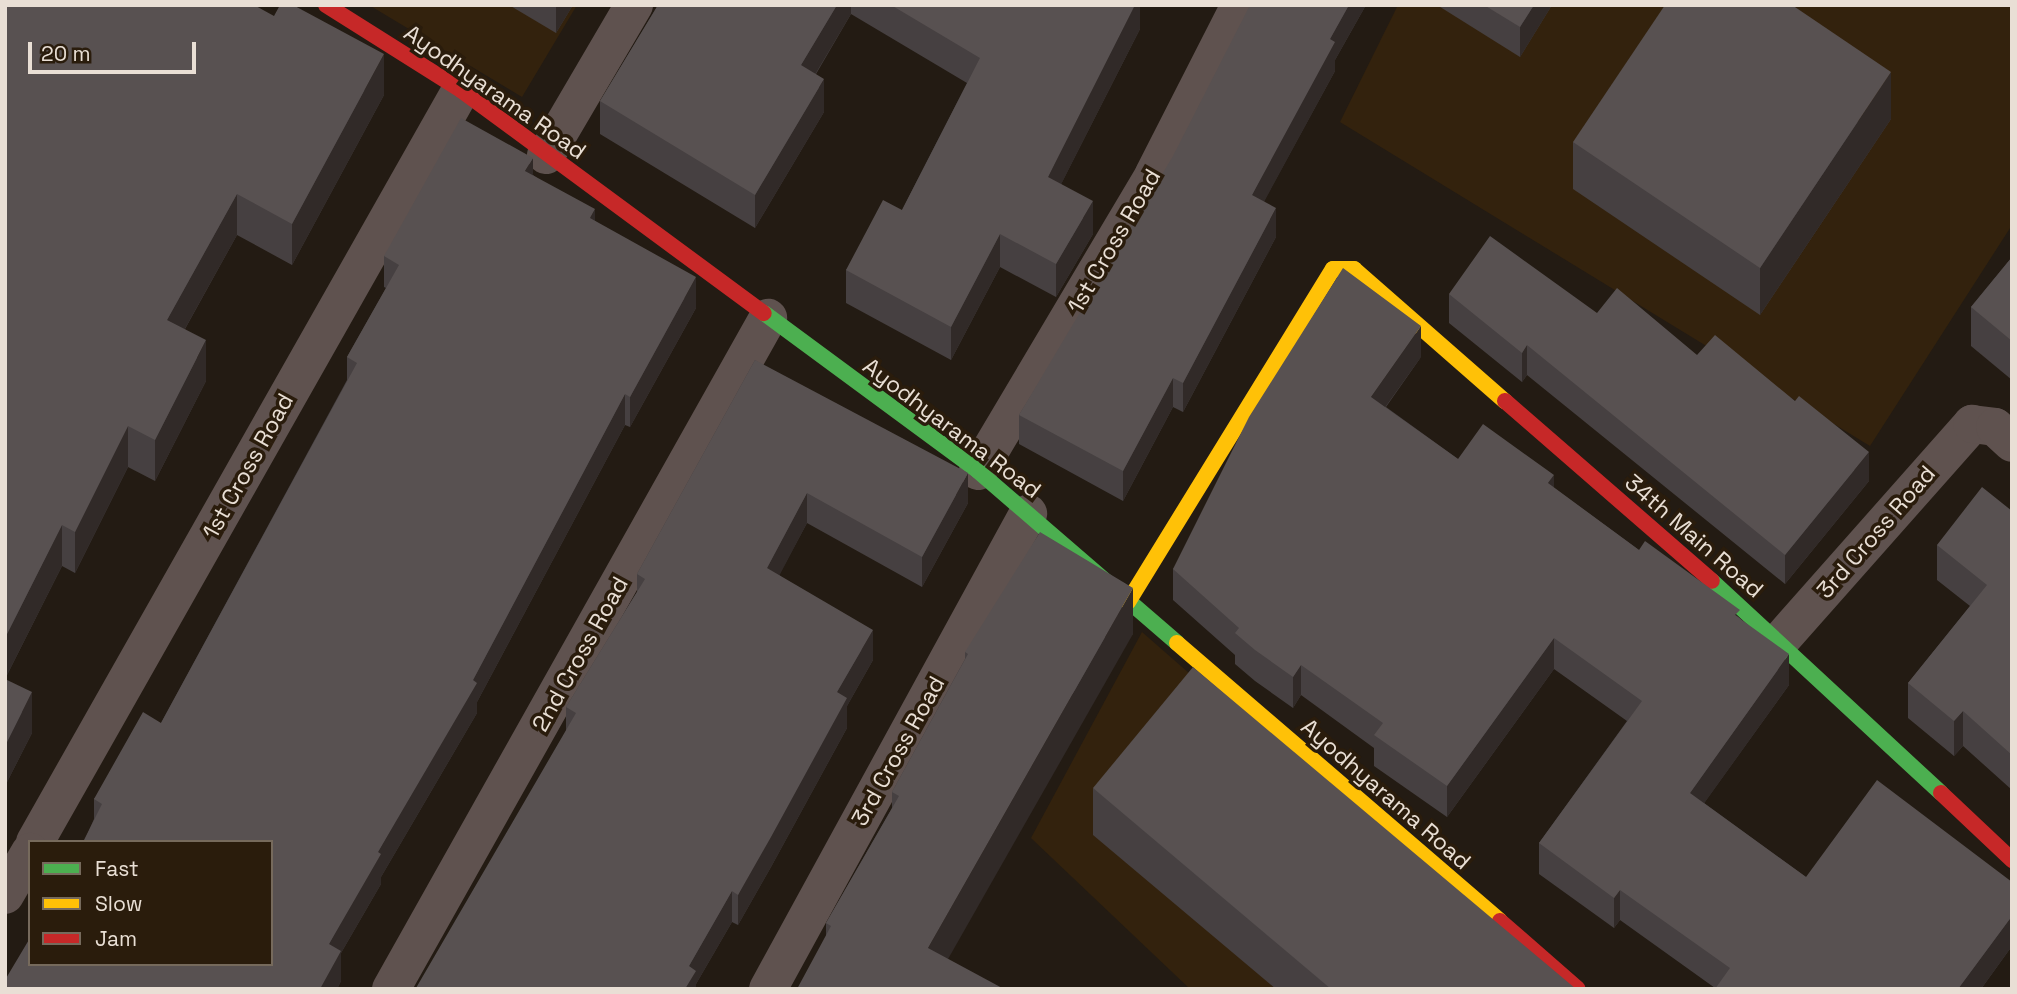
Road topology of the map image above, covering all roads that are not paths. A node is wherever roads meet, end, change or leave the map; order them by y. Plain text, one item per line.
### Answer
1 (326, 5) edge
2 (634, 5) edge
3 (1240, 5) edge
4 (461, 90) junction
5 (546, 155) junction
6 (768, 318) junction
7 (2012, 443) edge
8 (978, 471) junction
9 (1028, 514) junction
10 (1128, 602) junction
11 (1780, 641) junction
12 (36, 840) edge
13 (28, 855) edge
14 (2012, 860) edge
15 (5, 895) edge
16 (391, 989) edge
17 (768, 989) edge
18 (1578, 989) edge

1 - 4 street, Ayodhyarama Road
2 - 5 street
3 - 8 street, 1st Cross Road
4 - 5 street, Ayodhyarama Road
4 - 12 street, 1st Cross Road
5 - 6 street, Ayodhyarama Road
6 - 8 street, Ayodhyarama Road
6 - 16 street, 2nd Cross Road
7 - 11 street, 3rd Cross Road
8 - 9 street, Ayodhyarama Road
9 - 10 street, Ayodhyarama Road
9 - 17 street, 3rd Cross Road
10 - 11 street, 34th Main Road
10 - 18 street, Ayodhyarama Road
11 - 14 street, 34th Main Road
13 - 15 street

